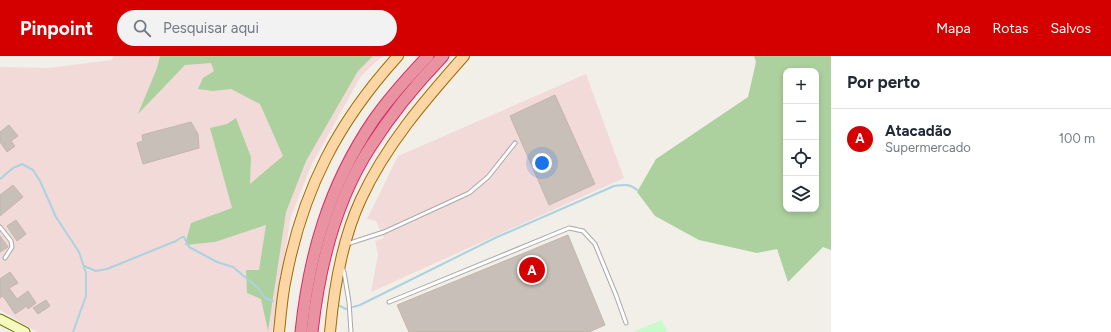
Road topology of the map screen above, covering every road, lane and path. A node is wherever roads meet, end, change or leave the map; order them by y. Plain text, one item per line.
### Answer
1 (398, 56) edge
2 (428, 56) edge
3 (443, 56) edge
4 (464, 56) edge
5 (515, 143) dead end
6 (0, 227) edge
7 (346, 244) junction
8 (5, 258) dead end
9 (340, 264) junction
10 (389, 302) dead end
11 (0, 319) edge
12 (626, 323) dead end
13 (25, 332) edge
14 (279, 332) edge
15 (301, 332) edge
16 (312, 332) edge
17 (330, 332) edge
18 (351, 332) edge

1 - 14 main road
2 - 15 highway
3 - 16 highway
4 - 7 main road
5 - 7 lane
6 - 8 lane
7 - 9 main road
9 - 17 main road
9 - 18 lane
10 - 12 lane
11 - 13 main road

